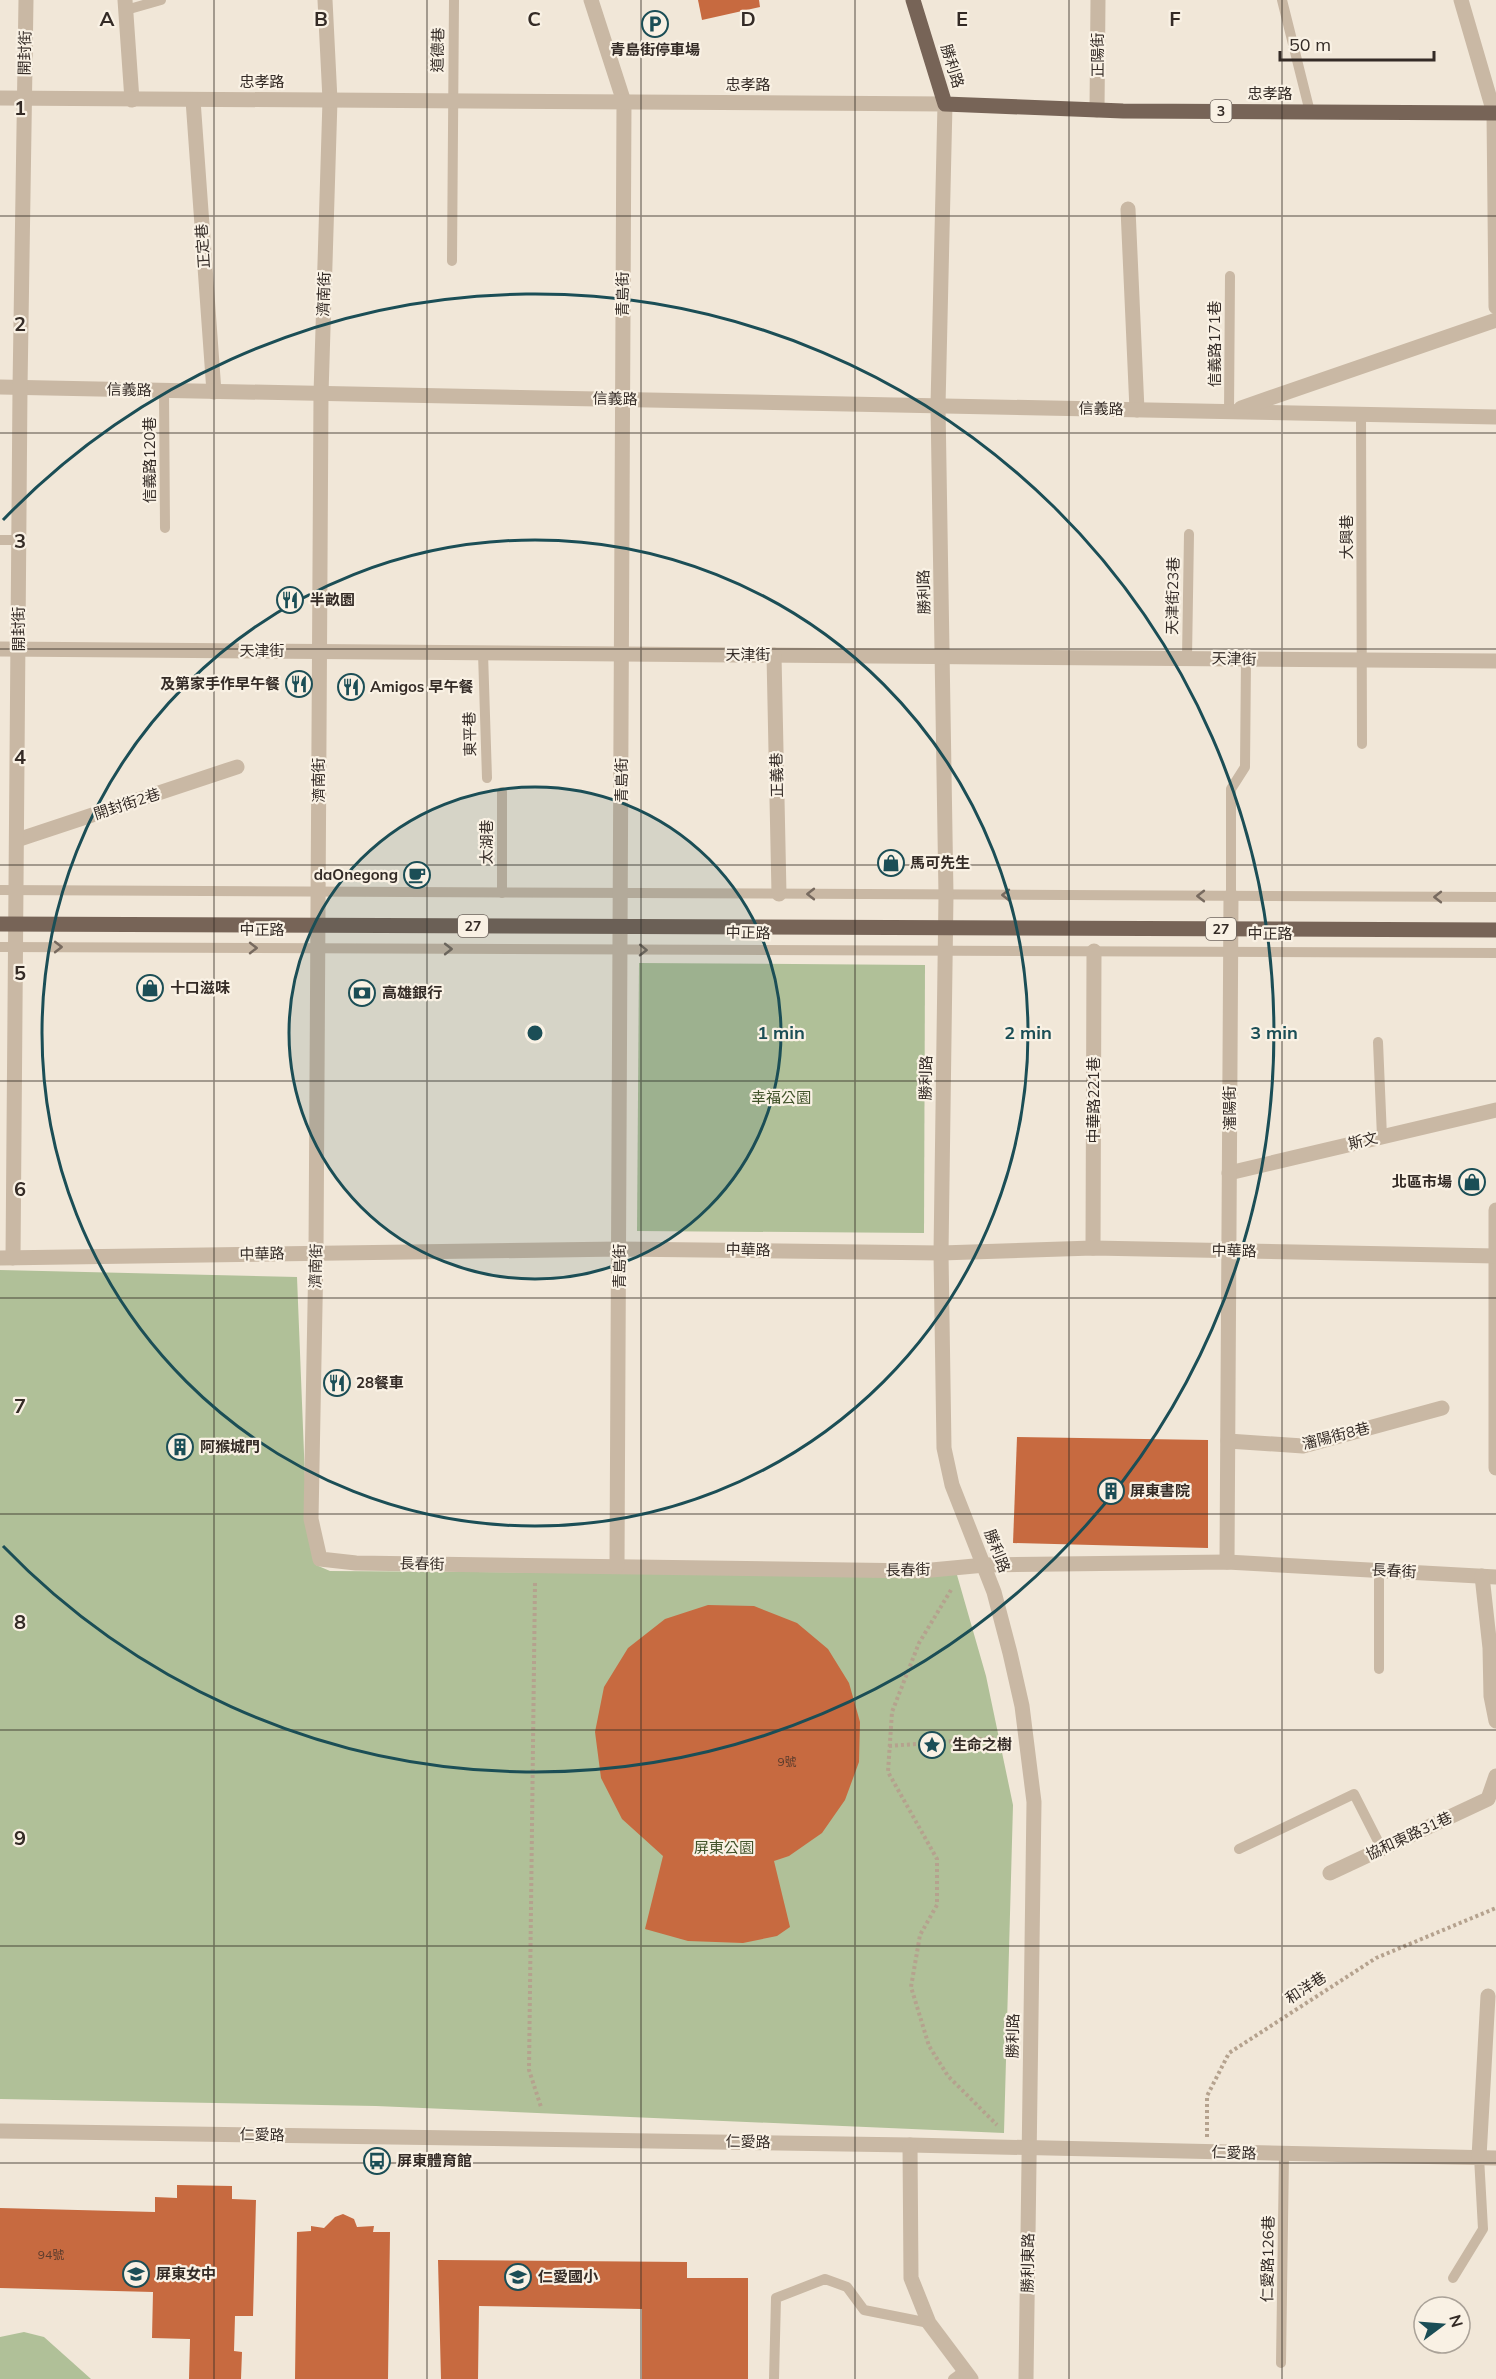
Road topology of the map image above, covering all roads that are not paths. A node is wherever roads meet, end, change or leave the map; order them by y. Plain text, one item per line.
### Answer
1 (26, 0) edge
2 (161, 0) edge
3 (325, 0) edge
4 (454, 0) edge
5 (591, 0) edge
6 (913, 0) edge
7 (1098, 0) edge
8 (1282, 0) edge
9 (1461, 0) edge
10 (126, 5) edge
11 (0, 98) edge
12 (25, 98) junction
13 (132, 100) junction
14 (193, 100) junction
15 (330, 100) junction
16 (453, 100) junction
17 (624, 102) junction
18 (945, 104) junction
19 (1097, 110) junction
20 (1310, 112) junction
21 (1495, 112) edge
22 (1128, 209) dead end
23 (452, 261) dead end
24 (1230, 276) dead end
25 (1496, 307) edge
26 (1496, 320) edge
27 (0, 387) edge
28 (20, 388) junction
29 (164, 391) junction
30 (214, 392) junction
31 (321, 394) junction
32 (622, 400) junction
33 (938, 406) junction
34 (1137, 410) junction
35 (1229, 412) junction
36 (1361, 414) junction
37 (1496, 417) edge
38 (165, 528) dead end
39 (1189, 534) dead end
40 (0, 540) edge
41 (19, 540) junction
42 (0, 649) edge
43 (19, 649) junction
44 (319, 652) junction
45 (483, 653) junction
46 (622, 654) junction
47 (943, 655) junction
48 (774, 656) junction
49 (1187, 658) junction
50 (1246, 659) junction
51 (1362, 660) junction
52 (1496, 662) edge
53 (1362, 744) dead end
54 (237, 767) dead end
55 (487, 778) dead end
56 (502, 792) dead end
57 (16, 840) junction
58 (8, 890) edge
59 (318, 891) junction
60 (502, 893) junction
61 (621, 893) junction
62 (779, 894) junction
63 (946, 895) junction
64 (1231, 896) junction
65 (1496, 897) edge
66 (8, 924) edge
67 (318, 925) junction
68 (621, 926) junction
69 (946, 928) junction
70 (1231, 929) junction
71 (1496, 930) edge
72 (8, 947) edge
73 (318, 948) junction
74 (621, 949) junction
75 (1094, 951) junction
76 (945, 952) junction
77 (1231, 952) junction
78 (1496, 953) edge
79 (1378, 1042) dead end
80 (1496, 1110) edge
81 (1382, 1137) junction
82 (1229, 1173) junction
83 (1496, 1210) edge
84 (1093, 1248) junction
85 (620, 1249) junction
86 (1229, 1251) junction
87 (316, 1253) junction
88 (941, 1253) junction
89 (1495, 1256) edge
90 (6, 1258) edge
91 (1442, 1408) dead end
92 (1228, 1441) junction
93 (1496, 1468) edge
94 (320, 1558) joint
95 (1227, 1562) junction
96 (617, 1566) junction
97 (985, 1566) junction
98 (1379, 1570) junction
99 (1489, 1577) edge
100 (1379, 1669) dead end
101 (1496, 1721) edge
102 (1496, 1776) edge
103 (1239, 1849) dead end
104 (1382, 1849) junction
105 (1330, 1873) dead end
106 (1488, 1996) dead end
107 (0, 2131) edge
108 (910, 2145) junction
109 (1029, 2148) junction
110 (1284, 2155) junction
111 (1479, 2157) junction
112 (1496, 2158) edge
113 (1453, 2278) dead end
114 (929, 2323) junction
115 (1281, 2363) dead end
116 (963, 2376) edge
117 (774, 2379) edge
118 (1026, 2379) edge

1 - 12 street, 開封街
2 - 10 lane
3 - 15 street, 濟南街
4 - 16 lane, 道德巷
5 - 17 street, 青島街
6 - 18 main road, 勝利路
7 - 19 street, 正陽街
8 - 20 lane
9 - 21 street
10 - 13 street
11 - 12 street, 忠孝路
12 - 13 street, 忠孝路
12 - 28 street, 開封街
13 - 14 street, 忠孝路
14 - 15 street, 忠孝路
14 - 30 street, 正定巷
15 - 16 street, 忠孝路
15 - 31 street, 濟南街
16 - 17 street, 忠孝路
16 - 23 lane, 道德巷
17 - 18 street, 忠孝路
17 - 32 street, 青島街
18 - 19 main road, 忠孝路 / 3
18 - 33 street, 勝利路
19 - 20 main road, 忠孝路 / 3
20 - 21 main road, 忠孝路 / 3
21 - 25 street
22 - 34 street
24 - 35 lane, 信義路171巷
26 - 35 street, 信義路
27 - 28 street, 信義路
28 - 29 street, 信義路
28 - 41 street, 開封街
29 - 30 street, 信義路
29 - 38 lane, 信義路120巷
30 - 31 street, 信義路
31 - 32 street, 信義路
31 - 44 street, 濟南街
32 - 33 street, 信義路
32 - 46 street, 青島街
33 - 34 street, 信義路
33 - 47 street, 勝利路
34 - 35 street, 信義路
35 - 36 street, 信義路
36 - 37 street, 信義路
36 - 51 lane, 大興巷
39 - 49 lane, 天津街23巷
40 - 41 lane
41 - 43 street, 開封街
42 - 43 street, 天津街
43 - 44 street, 天津街
43 - 57 street, 開封街
44 - 45 street, 天津街
44 - 59 street, 濟南街
45 - 46 street, 天津街
45 - 55 lane, 東平巷
46 - 48 street, 天津街
46 - 61 street, 青島街
47 - 48 street, 天津街
47 - 49 street, 天津街
47 - 63 street, 勝利路
48 - 62 street, 正義巷
49 - 50 street, 天津街
50 - 51 street, 天津街
50 - 64 lane, 瀋陽街
51 - 52 street, 天津街
51 - 53 lane, 大興巷
54 - 57 street, 開封街2巷
56 - 60 lane, 太湖巷
57 - 58 street, 開封街
58 - 59 lane
58 - 66 street, 開封街
59 - 60 lane
59 - 67 street, 濟南街
60 - 61 lane
61 - 62 lane
61 - 68 street, 青島街
63 -> 62 lane
64 -> 63 lane
63 - 69 street, 勝利路
65 -> 64 lane
64 - 70 street, 瀋陽街
66 - 67 main road, 中正路 / 27
66 - 72 street, 開封街
67 - 68 main road, 中正路 / 27
67 - 73 street, 濟南街
68 - 69 main road, 中正路 / 27
68 - 74 street, 青島街
69 - 70 main road, 中正路 / 27
69 - 76 street, 勝利路
70 - 71 main road, 中正路 / 27
70 - 77 street, 瀋陽街
72 -> 73 lane, 中正路
72 - 90 street, 開封街
73 -> 74 lane, 中正路
73 - 87 street, 濟南街
74 -> 76 lane, 中正路
74 - 85 street, 青島街
75 - 76 lane, 中正路
75 - 77 lane, 中正路
75 - 84 street, 中華路221巷
76 - 88 street, 勝利路
77 - 78 lane, 中正路
77 - 82 street, 瀋陽街
79 - 81 lane
80 - 81 street, 斯文
81 - 82 street, 斯文
82 - 86 street, 瀋陽街
83 - 89 street
84 - 86 street, 中華路
84 - 88 street, 中華路
85 - 87 street, 中華路
85 - 88 street, 中華路
85 - 96 street, 青島街
86 - 89 street, 中華路
86 - 92 street, 瀋陽街
87 - 90 street, 中華路
87 - 94 street, 濟南街
88 - 97 street, 勝利路
89 - 93 street
91 - 92 street, 瀋陽街8巷
92 - 95 street, 瀋陽街
94 - 96 street, 長春街
95 - 97 street, 長春街
95 - 98 street, 長春街
96 - 97 street, 長春街
97 - 109 street, 勝利路
98 - 99 street, 長春街
98 - 100 lane
99 - 101 street
102 - 104 street, 協和東路31巷
103 - 104 lane
104 - 105 street, 協和東路31巷
106 - 111 street
107 - 108 street, 仁愛路
108 - 109 street, 仁愛路
108 - 114 street
109 - 110 street, 仁愛路
109 - 118 street, 勝利東路
110 - 111 street, 仁愛路
110 - 115 lane, 仁愛路126巷
111 - 112 street, 仁愛路
111 - 113 lane
114 - 116 street
114 - 117 lane

